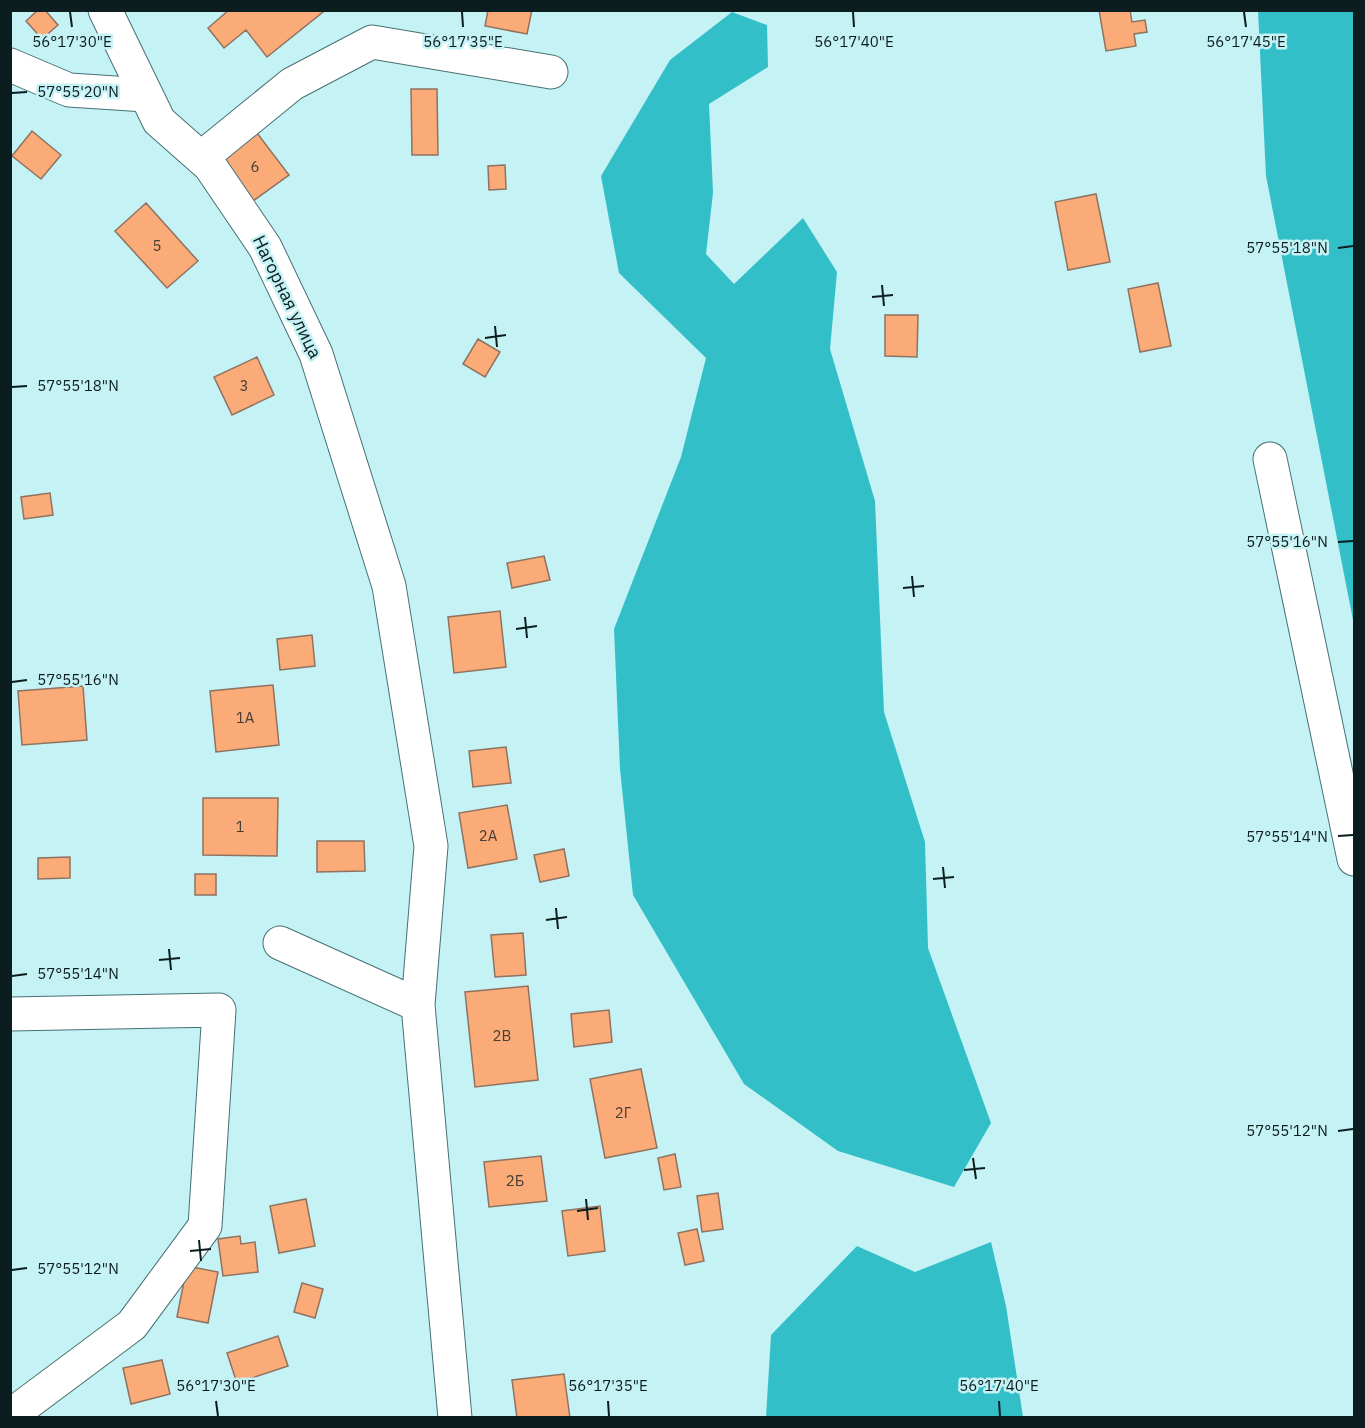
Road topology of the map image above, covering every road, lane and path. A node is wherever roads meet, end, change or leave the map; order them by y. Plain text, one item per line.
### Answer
1 (105, 10) edge
2 (10, 65) edge
3 (551, 72) dead end
4 (146, 94) junction
5 (201, 158) junction
6 (1270, 459) dead end
7 (1354, 859) edge
8 (280, 943) dead end
9 (417, 1005) junction
10 (10, 1014) edge
11 (10, 1416) edge
12 (455, 1418) edge

1 - 4 street, Нагорная улица
2 - 4 street
3 - 5 street
4 - 5 street, Нагорная улица
5 - 9 street, Нагорная улица
6 - 7 street
8 - 9 street
9 - 12 street, Нагорная улица
10 - 11 street

